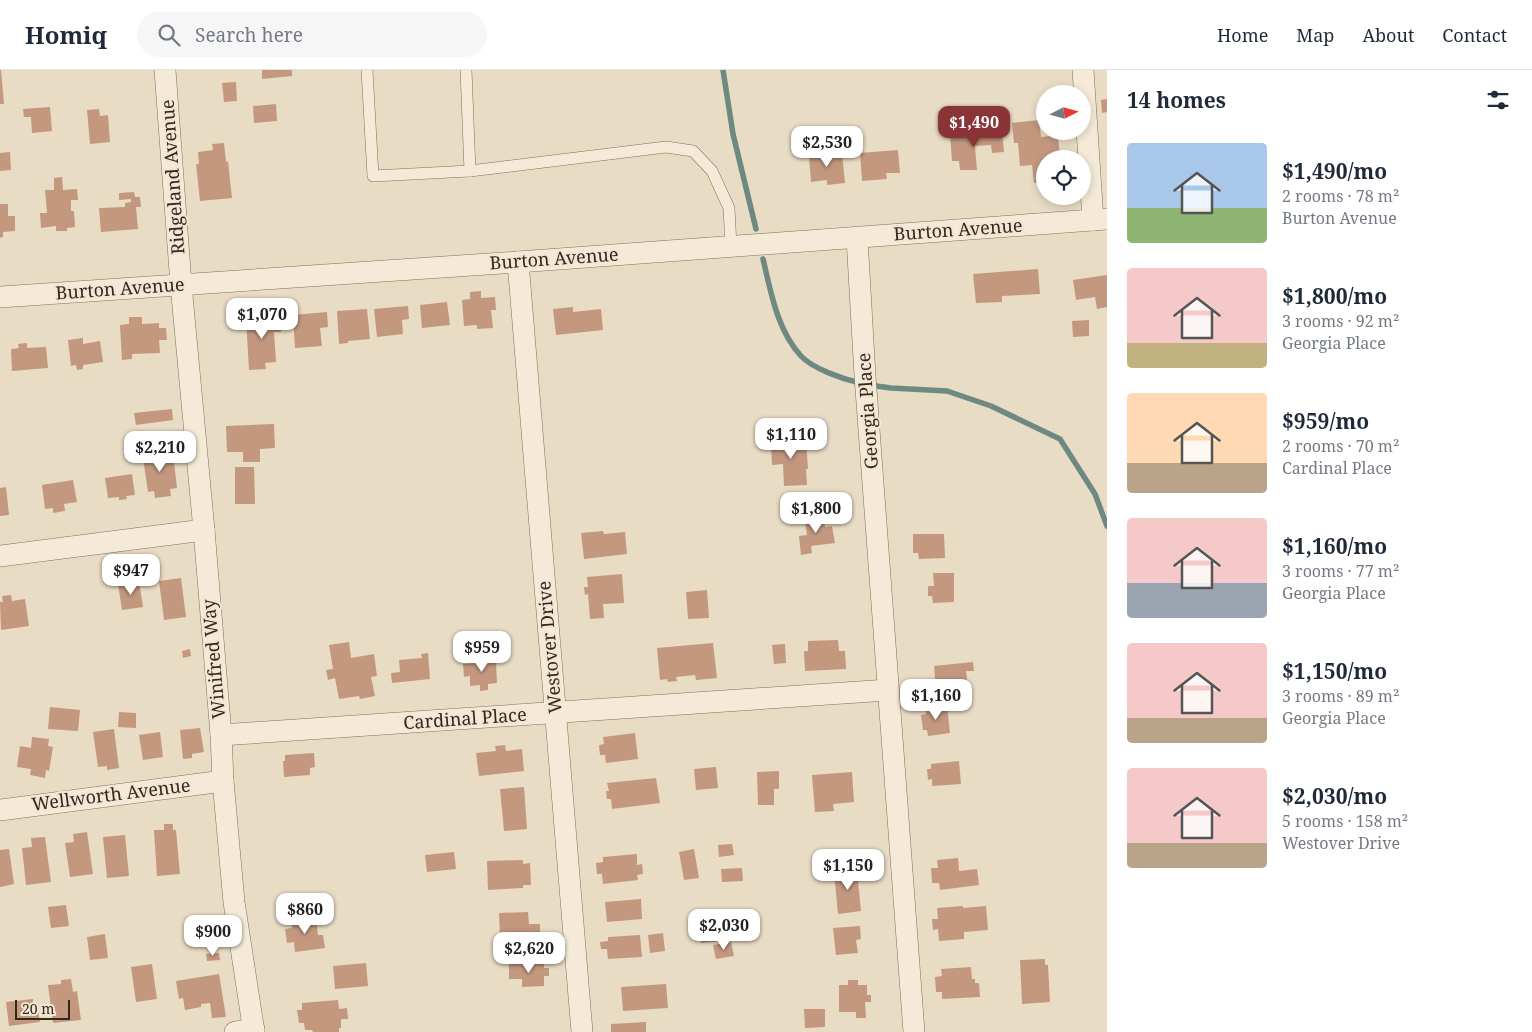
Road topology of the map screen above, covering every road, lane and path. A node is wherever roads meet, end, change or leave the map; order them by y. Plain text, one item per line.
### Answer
1 (165, 70) edge
2 (368, 70) edge
3 (466, 70) edge
4 (1083, 70) edge
5 (470, 171) junction
6 (1100, 220) edge
7 (857, 238) junction
8 (731, 246) junction
9 (518, 262) junction
10 (181, 285) junction
11 (0, 297) edge
12 (204, 530) junction
13 (0, 556) edge
14 (888, 690) junction
15 (556, 712) junction
16 (221, 735) junction
17 (223, 781) junction
18 (0, 810) edge
19 (248, 1031) edge
20 (582, 1032) edge
21 (914, 1032) edge

1 - 10 street, Ridgeland Avenue
2 - 5 lane
3 - 5 lane
4 - 6 street
5 - 8 lane
6 - 7 street, Burton Avenue
7 - 8 street, Burton Avenue
7 - 14 street, Georgia Place
8 - 9 street, Burton Avenue
9 - 10 street, Burton Avenue
9 - 15 street, Westover Drive
10 - 11 street, Burton Avenue
10 - 12 street, Winifred Way
12 - 13 street
12 - 16 street, Winifred Way
14 - 15 street, Cardinal Place
14 - 21 street, Georgia Place
15 - 16 street, Cardinal Place
15 - 20 street, Westover Drive
16 - 17 street, Winifred Way
17 - 18 street, Wellworth Avenue
17 - 19 street, Winifred Way

